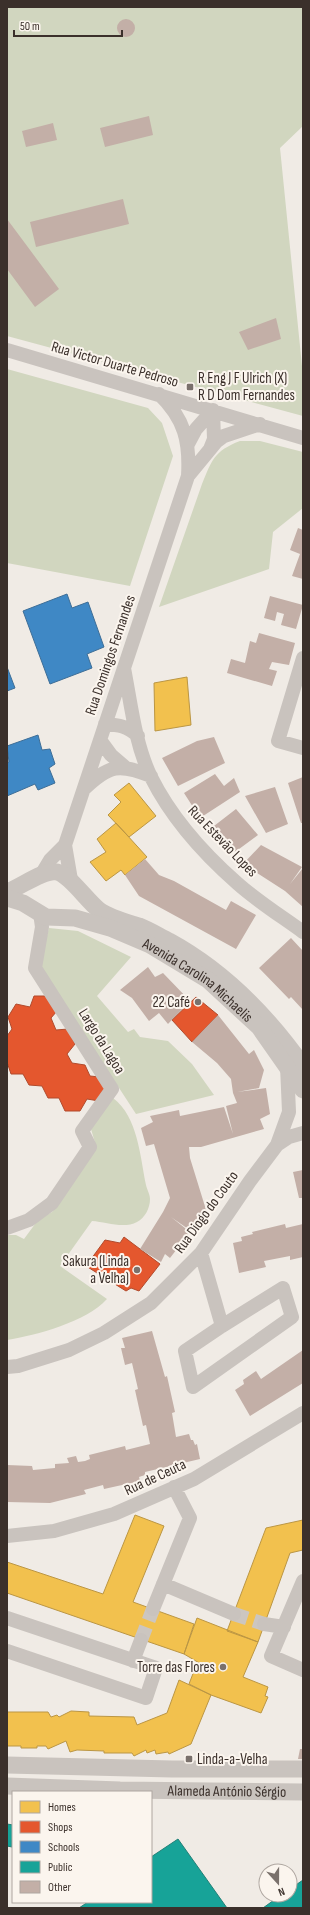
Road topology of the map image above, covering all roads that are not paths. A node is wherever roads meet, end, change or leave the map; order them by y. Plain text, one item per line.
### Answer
1 (7, 350) edge
2 (159, 394) junction
3 (213, 410) junction
4 (260, 424) junction
5 (303, 438) edge
6 (188, 444) junction
7 (210, 449) junction
8 (188, 476) junction
9 (303, 658) edge
10 (124, 667) junction
11 (105, 724) junction
12 (138, 736) junction
13 (100, 740) junction
14 (303, 748) edge
15 (126, 767) junction
16 (151, 776) junction
17 (84, 790) junction
18 (65, 845) junction
19 (39, 877) junction
20 (72, 883) junction
21 (7, 892) edge
22 (7, 898) edge
23 (37, 911) junction
24 (61, 916) junction
25 (303, 932) edge
26 (295, 1066) edge
27 (303, 1090) edge
28 (303, 1134) edge
29 (277, 1144) junction
30 (10, 1224) edge
31 (201, 1253) junction
32 (222, 1326) junction
33 (7, 1366) edge
34 (303, 1412) edge
35 (174, 1487) junction
36 (7, 1536) edge
37 (303, 1580) edge
38 (163, 1584) junction
39 (299, 1601) edge
40 (154, 1609) tunnel mouth
41 (234, 1614) tunnel mouth
42 (7, 1618) edge
43 (264, 1624) tunnel mouth
44 (284, 1627) junction
45 (141, 1640) tunnel mouth
46 (7, 1651) edge
47 (133, 1661) junction
48 (303, 1670) edge
49 (7, 1765) edge
50 (303, 1769) edge
51 (7, 1786) edge
52 (303, 1792) edge

1 - 2 street, Rua Victor Duarte Pedroso
2 - 3 street, Rua Victor Duarte Pedroso
2 - 6 street, Rua Domingos Fernandes
3 - 4 street, Rua Victor Duarte Pedroso
3 - 6 street, Rua Domingos Fernandes
3 - 7 street, Rua Domingos Fernandes
4 - 5 street, Rua Victor Duarte Pedroso
4 - 7 street, Rua Domingos Fernandes
6 - 8 street, Rua Domingos Fernandes
7 - 8 street, Rua Domingos Fernandes
8 - 10 street, Rua Domingos Fernandes
9 - 14 street
10 - 11 street, Rua Domingos Fernandes
10 - 12 street, Rua Estevão Lopes
11 - 12 street
11 - 13 street, Rua Domingos Fernandes
12 - 16 street, Rua Estevão Lopes
13 - 15 street
13 - 17 street, Rua Domingos Fernandes
15 - 16 street
15 - 17 street
16 - 25 street, Rua Estevão Lopes
17 - 18 street, Rua Domingos Fernandes
18 - 19 street, Rua Domingos Fernandes
18 - 20 street, Rua Domingos Fernandes
19 - 20 street, Avenida Carolina Michaelis
19 - 21 street, Avenida Carolina Michaelis
19 - 23 street
20 - 24 street
20 - 26 street, Avenida Carolina Michaelis
22 - 23 street, Avenida Carolina Michaelis
23 - 24 street, Avenida Carolina Michaelis
23 - 30 street, Largo da Lagoa
24 - 26 street, Avenida Carolina Michaelis
26 - 27 street, Avenida Carolina Michaelis
26 - 29 street, Rua Diogo do Couto
28 - 29 street, Rua Diogo do Couto
29 - 31 street, Rua Diogo do Couto
31 - 32 street
31 - 33 street, Rua Diogo do Couto
32 - 32 street
34 - 35 street, Rua de Ceuta
35 - 36 street, Rua de Ceuta
35 - 38 street
37 - 39 street
38 - 40 street
38 - 41 street
39 - 44 street
42 - 47 street
43 - 44 street
44 - 48 street
45 - 47 street
46 - 47 street
49 - 50 street, Alameda António Sérgio
51 - 52 street, Alameda António Sérgio

